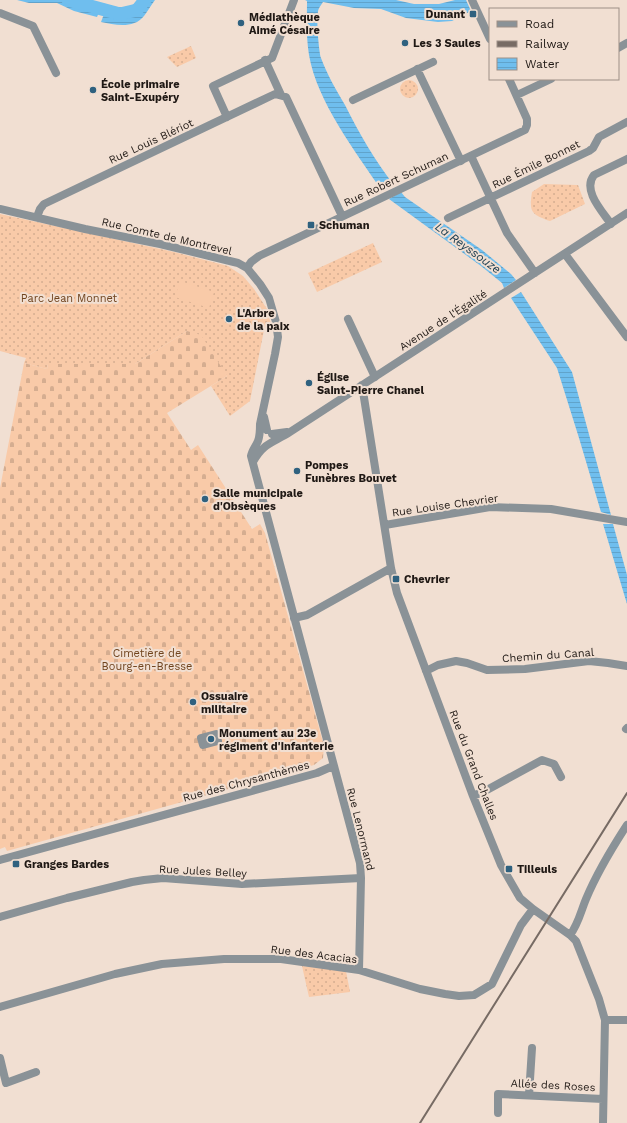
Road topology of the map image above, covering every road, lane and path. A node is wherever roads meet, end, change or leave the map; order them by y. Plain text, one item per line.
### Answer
1 (294, 0) edge
2 (472, 0) edge
3 (0, 13) edge
4 (489, 37) edge
5 (268, 59) junction
6 (433, 62) dead end
7 (417, 69) junction
8 (56, 73) dead end
9 (510, 80) edge
10 (549, 80) edge
11 (281, 95) junction
12 (517, 95) junction
13 (353, 100) dead end
14 (227, 117) junction
15 (627, 122) edge
16 (471, 156) junction
17 (627, 159) edge
18 (461, 161) junction
19 (490, 198) junction
20 (0, 209) edge
21 (627, 214) edge
22 (342, 216) junction
23 (37, 218) junction
24 (448, 218) dead end
25 (611, 224) junction
26 (565, 254) junction
27 (246, 268) junction
28 (535, 273) junction
29 (348, 320) dead end
30 (627, 337) edge
31 (375, 377) junction
32 (362, 385) junction
33 (266, 437) junction
34 (623, 522) edge
35 (385, 525) junction
36 (391, 568) junction
37 (294, 618) junction
38 (627, 666) edge
39 (426, 671) junction
40 (333, 766) junction
41 (561, 777) dead end
42 (474, 796) junction
43 (627, 825) edge
44 (0, 860) edge
45 (362, 878) junction
46 (532, 909) junction
47 (0, 917) edge
48 (570, 936) junction
49 (360, 970) junction
50 (0, 1007) edge
51 (605, 1020) junction
52 (627, 1020) edge
53 (532, 1048) dead end
54 (0, 1058) edge
55 (36, 1072) dead end
56 (529, 1095) junction
57 (603, 1099) junction
58 (498, 1114) dead end
59 (603, 1123) edge

1 - 5 street
2 - 4 street
3 - 8 street
5 - 11 street
5 - 14 street
6 - 7 street
7 - 13 street
7 - 18 street
9 - 12 street, Rue Robert Schuman
10 - 12 street
11 - 14 street, Rue Louis Blériot
11 - 22 street
12 - 16 street, Rue Robert Schuman
14 - 23 street, Rue Louis Blériot
15 - 19 street, Rue Émile Bonnet
16 - 18 street, Rue Robert Schuman
16 - 19 street
17 - 25 street
18 - 22 street, Rue Robert Schuman
19 - 24 street, Rue Émile Bonnet
19 - 28 street
20 - 23 street, Rue Comte de Montrevel
21 - 25 street, Avenue de l'Égalité
22 - 27 street, Rue Robert Schuman
23 - 27 street, Rue Comte de Montrevel
25 - 26 street, Avenue de l'Égalité
26 - 28 street, Avenue de l'Égalité
26 - 30 street
27 - 33 street, Rue Comte de Montrevel
28 - 31 street, Avenue de l'Égalité
29 - 31 street
31 - 32 street, Avenue de l'Égalité
32 - 33 street, Avenue de l'Égalité
32 - 35 street, Rue du Grand Challes
33 - 37 street
34 - 35 street, Rue Louise Chevrier
35 - 36 street, Rue du Grand Challes
36 - 37 street
36 - 39 street, Rue du Grand Challes
37 - 40 street
38 - 39 street, Chemin du Canal
39 - 42 street, Rue du Grand Challes
40 - 44 street, Rue des Chrysanthèmes
40 - 45 street, Rue Lenormand
41 - 42 street
42 - 46 street, Rue du Grand Challes
43 - 48 street
45 - 47 street, Rue Jules Belley
45 - 49 street, Rue Lenormand
46 - 48 street, Rue du Grand Challes
46 - 49 street, Rue des Acacias
48 - 51 street, Rue du Grand Challes
49 - 50 street, Rue des Acacias
51 - 52 street
51 - 57 street, Rue du Grand Challes
53 - 56 street
54 - 55 street
56 - 57 street, Allée des Roses
56 - 58 street, Allée des Roses
57 - 59 street, Rue du Grand Challes

